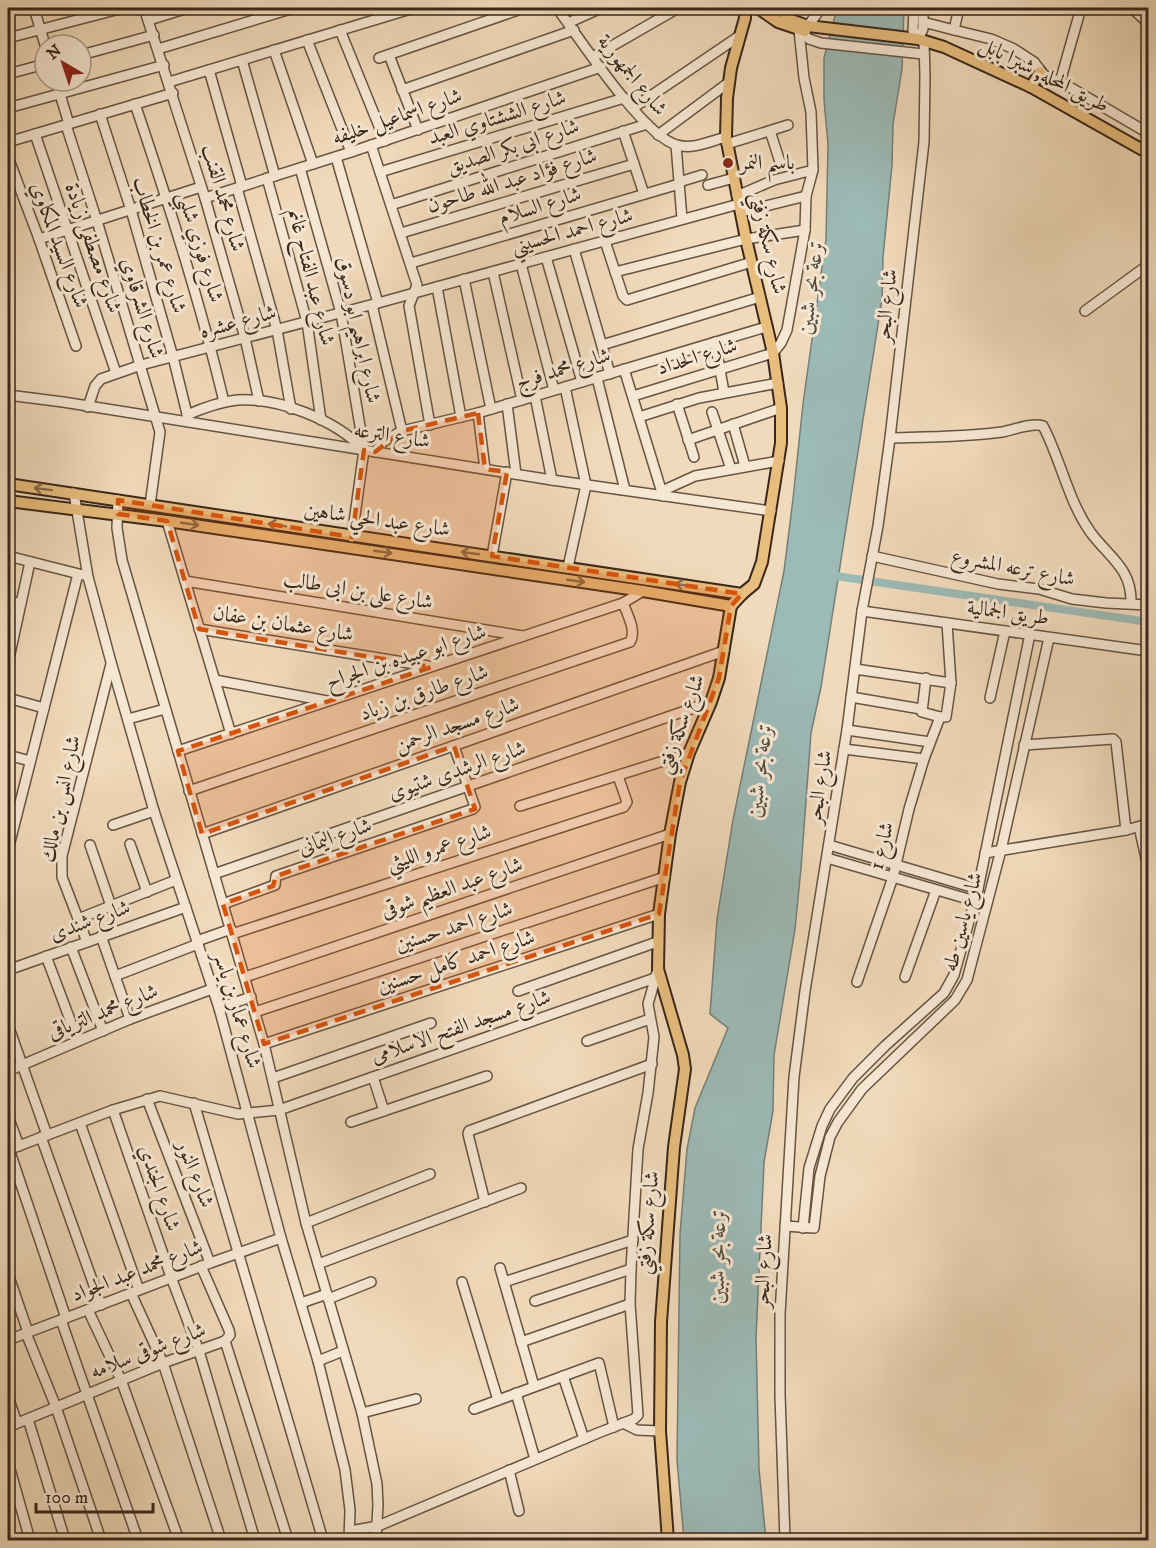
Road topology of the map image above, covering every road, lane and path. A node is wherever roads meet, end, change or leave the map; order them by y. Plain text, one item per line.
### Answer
1 (34, 8) edge
2 (123, 8) edge
3 (144, 8) edge
4 (188, 8) edge
5 (294, 8) edge
6 (414, 8) edge
7 (524, 8) edge
8 (557, 8) edge
9 (601, 8) edge
10 (678, 8) edge
11 (752, 8) edge
12 (758, 8) edge
13 (777, 8) edge
14 (821, 8) edge
15 (914, 8) edge
16 (923, 8) edge
17 (959, 8) edge
18 (1081, 8) edge
19 (1132, 8) edge
20 (745, 13) edge
21 (149, 20) junction
22 (923, 21) junction
23 (1149, 23) edge
24 (571, 27) junction
25 (803, 28) junction
26 (41, 29) junction
27 (340, 30) junction
28 (954, 30) junction
29 (42, 33) edge
30 (154, 35) junction
31 (738, 37) junction
32 (8, 38) edge
33 (917, 39) junction
34 (307, 40) junction
35 (158, 49) junction
36 (274, 50) junction
37 (93, 52) edge
38 (923, 54) junction
39 (593, 57) junction
40 (242, 60) junction
41 (164, 65) junction
42 (33, 67) edge
43 (601, 67) junction
44 (209, 70) junction
45 (8, 74) edge
46 (1036, 79) junction
47 (169, 82) junction
48 (1060, 82) junction
49 (729, 83) junction
50 (93, 84) edge
51 (402, 90) junction
52 (60, 93) joint
53 (172, 93) junction
54 (624, 98) junction
55 (135, 104) junction
56 (8, 108) edge
57 (633, 108) junction
58 (100, 114) junction
59 (67, 124) junction
60 (646, 124) junction
61 (788, 125) dead end
62 (418, 130) junction
63 (623, 131) junction
64 (770, 131) junction
65 (35, 134) junction
66 (1149, 134) edge
67 (658, 135) junction
68 (727, 140) junction
69 (385, 141) junction
70 (8, 142) edge
71 (371, 145) junction
72 (675, 145) junction
73 (351, 152) junction
74 (1149, 153) edge
75 (8, 157) edge
76 (336, 157) junction
77 (780, 162) dead end
78 (314, 164) junction
79 (634, 164) junction
80 (300, 168) junction
81 (813, 170) junction
82 (380, 172) junction
83 (702, 175) dead end
84 (271, 177) junction
85 (734, 178) junction
86 (679, 183) junction
87 (708, 185) dead end
88 (239, 187) junction
89 (201, 188) junction
90 (644, 194) junction
91 (806, 196) junction
92 (205, 198) junction
93 (167, 199) junction
94 (739, 204) junction
95 (391, 205) junction
96 (130, 210) junction
97 (682, 219) junction
98 (97, 221) junction
99 (68, 230) junction
100 (805, 230) junction
101 (401, 233) junction
102 (39, 239) junction
103 (746, 239) junction
104 (605, 241) junction
105 (574, 249) junction
106 (546, 257) junction
107 (752, 262) junction
108 (411, 264) junction
109 (521, 264) junction
110 (1149, 265) edge
111 (493, 272) junction
112 (615, 272) junction
113 (464, 279) junction
114 (437, 287) junction
115 (415, 293) junction
116 (760, 297) junction
117 (375, 304) junction
118 (1086, 311) dead end
119 (341, 313) junction
120 (307, 322) junction
121 (766, 327) junction
122 (277, 330) junction
123 (245, 339) junction
124 (715, 342) junction
125 (602, 345) junction
126 (76, 346) dead end
127 (211, 347) junction
128 (773, 353) junction
129 (173, 357) junction
130 (141, 365) junction
131 (720, 368) junction
132 (624, 369) junction
133 (116, 373) junction
134 (610, 374) junction
135 (597, 378) junction
136 (582, 382) junction
137 (778, 383) junction
138 (565, 387) junction
139 (554, 390) junction
140 (724, 392) junction
141 (8, 395) edge
142 (535, 396) junction
143 (633, 396) junction
144 (522, 400) junction
145 (259, 401) junction
146 (224, 402) junction
147 (507, 404) junction
148 (677, 404) junction
149 (88, 407) junction
150 (781, 408) junction
151 (291, 409) junction
152 (491, 409) junction
153 (712, 412) dead end
154 (478, 413) junction
155 (461, 417) junction
156 (639, 417) junction
157 (156, 418) junction
158 (188, 418) junction
159 (321, 420) junction
160 (733, 424) junction
161 (430, 425) junction
162 (718, 429) junction
163 (402, 431) junction
164 (890, 438) junction
165 (688, 440) junction
166 (364, 450) junction
167 (375, 452) junction
168 (694, 458) dead end
169 (779, 460) junction
170 (745, 466) junction
171 (484, 469) junction
172 (730, 469) junction
173 (512, 473) junction
174 (552, 480) junction
175 (8, 484) edge
176 (586, 485) junction
177 (625, 490) junction
178 (74, 493) junction
179 (663, 493) junction
180 (8, 501) edge
181 (118, 501) junction
182 (150, 505) junction
183 (75, 509) junction
184 (771, 511) junction
185 (118, 514) junction
186 (167, 521) junction
187 (352, 537) junction
188 (8, 556) edge
189 (492, 556) junction
190 (872, 556) junction
191 (30, 562) junction
192 (568, 567) junction
193 (83, 575) junction
194 (185, 581) junction
195 (643, 591) junction
196 (741, 594) junction
197 (8, 602) edge
198 (21, 603) junction
199 (623, 603) junction
200 (1131, 603) junction
201 (1149, 604) edge
202 (731, 606) junction
203 (862, 611) junction
204 (947, 623) junction
205 (199, 629) junction
206 (1005, 631) junction
207 (525, 636) junction
208 (1040, 636) junction
209 (724, 651) junction
210 (1149, 651) edge
211 (9, 652) edge
212 (111, 662) junction
213 (8, 663) edge
214 (432, 667) junction
215 (855, 669) junction
216 (926, 678) junction
217 (215, 680) junction
218 (951, 683) junction
219 (851, 697) junction
220 (990, 698) dead end
221 (8, 699) edge
222 (329, 701) junction
223 (711, 702) junction
224 (44, 708) junction
225 (165, 709) junction
226 (921, 709) junction
227 (940, 717) junction
228 (128, 719) junction
229 (847, 730) junction
230 (231, 734) junction
231 (930, 742) junction
232 (1024, 745) junction
233 (454, 746) junction
234 (844, 749) junction
235 (178, 751) junction
236 (689, 753) junction
237 (8, 755) edge
238 (924, 759) junction
239 (30, 761) junction
240 (618, 776) junction
241 (999, 783) junction
242 (468, 786) junction
243 (1016, 786) junction
244 (189, 791) junction
245 (520, 806) dead end
246 (154, 811) junction
247 (113, 825) dead end
248 (1144, 825) edge
249 (1126, 830) junction
250 (202, 834) junction
251 (670, 834) junction
252 (130, 844) dead end
253 (90, 845) dead end
254 (829, 845) junction
255 (8, 850) edge
256 (1001, 850) junction
257 (985, 853) junction
258 (827, 858) junction
259 (1149, 867) edge
260 (895, 871) junction
261 (214, 874) junction
262 (664, 876) junction
263 (177, 880) junction
264 (978, 889) junction
265 (936, 890) junction
266 (147, 892) junction
267 (975, 901) junction
268 (223, 904) junction
269 (111, 906) junction
270 (186, 907) junction
271 (659, 914) junction
272 (78, 920) junction
273 (231, 932) junction
274 (101, 936) junction
275 (87, 942) junction
276 (657, 942) junction
277 (197, 943) junction
278 (71, 947) junction
279 (46, 956) junction
280 (8, 970) edge
281 (656, 974) junction
282 (115, 976) junction
283 (245, 976) junction
284 (905, 977) dead end
285 (857, 982) dead end
286 (212, 989) junction
287 (518, 991) dead end
288 (251, 997) junction
289 (219, 1008) junction
290 (255, 1012) junction
291 (650, 1019) junction
292 (130, 1020) junction
293 (431, 1023) dead end
294 (8, 1025) edge
295 (103, 1031) junction
296 (78, 1041) junction
297 (587, 1041) dead end
298 (264, 1044) junction
299 (22, 1064) junction
300 (652, 1064) junction
301 (8, 1071) edge
302 (487, 1076) dead end
303 (373, 1077) junction
304 (273, 1078) junction
305 (147, 1099) junction
306 (194, 1103) junction
307 (113, 1110) junction
308 (279, 1110) junction
309 (384, 1111) junction
310 (248, 1113) junction
311 (8, 1116) edge
312 (351, 1122) dead end
313 (80, 1123) junction
314 (44, 1136) junction
315 (12, 1148) edge
316 (430, 1174) dead end
317 (521, 1188) dead end
318 (484, 1202) junction
319 (306, 1223) junction
320 (785, 1226) junction
321 (807, 1228) junction
322 (281, 1238) junction
323 (633, 1240) junction
324 (238, 1252) junction
325 (205, 1264) junction
326 (318, 1264) junction
327 (500, 1268) dead end
328 (631, 1269) junction
329 (8, 1274) edge
330 (171, 1277) junction
331 (371, 1282) dead end
332 (462, 1282) dead end
333 (504, 1282) junction
334 (135, 1292) junction
335 (327, 1296) junction
336 (535, 1301) dead end
337 (301, 1303) junction
338 (630, 1304) junction
339 (101, 1305) junction
340 (88, 1310) junction
341 (63, 1319) junction
342 (27, 1332) junction
343 (8, 1340) edge
344 (225, 1341) junction
345 (521, 1342) junction
346 (199, 1351) junction
347 (343, 1351) junction
348 (318, 1361) junction
349 (163, 1363) junction
350 (563, 1376) junction
351 (121, 1380) junction
352 (534, 1386) junction
353 (516, 1393) junction
354 (88, 1394) junction
355 (8, 1397) edge
356 (416, 1399) dead end
357 (498, 1400) junction
358 (56, 1407) junction
359 (474, 1409) dead end
360 (362, 1413) junction
361 (28, 1419) junction
362 (17, 1423) junction
363 (619, 1425) junction
364 (8, 1427) edge
365 (660, 1431) junction
366 (584, 1439) junction
367 (535, 1460) junction
368 (8, 1462) edge
369 (509, 1470) junction
370 (519, 1511) dead end
371 (378, 1526) junction
372 (349, 1536) edge
373 (30, 1540) edge
374 (65, 1540) edge
375 (101, 1540) edge
376 (138, 1540) edge
377 (179, 1540) edge
378 (221, 1540) edge
379 (255, 1540) edge
380 (288, 1540) edge
381 (323, 1540) edge
382 (376, 1540) edge
383 (668, 1540) edge
384 (785, 1540) edge

1 - 26 street
2 - 26 street
3 - 21 street, شارع محمد القنب
4 - 21 street
5 - 35 street
6 - 27 street
7 - 51 street
8 - 24 street, شارع الجمهورية
9 - 24 street
10 - 39 street
11 - 20 main road
12 - 25 main road
13 - 25 main road
14 - 25 street
15 - 33 street
16 - 22 street
17 - 28 street
18 - 48 street
19 - 23 street
20 - 31 main road, شارع سكة زفتي
21 - 30 street, شارع محمد القنب
22 - 28 street
22 - 33 street
24 - 39 street, شارع الجمهورية
24 - 51 street
25 - 33 main road, طريق المحله, شبرا بابل
25 - 38 street
25 - 81 street
26 - 29 street
26 - 32 street
27 - 34 street
27 - 69 street
28 - 46 street
30 - 35 street, شارع محمد القنب
30 - 37 street
31 - 49 main road, شارع سكة زفتي
31 - 57 street
33 - 38 street, شارع البحر
33 - 46 main road, طريق المحله, شبرا بابل
34 - 36 street
34 - 73 street
35 - 41 street, شارع محمد القنب
36 - 40 street
36 - 78 street
38 - 164 street, شارع البحر
39 - 43 street, شارع الجمهورية
40 - 44 street
40 - 84 street, شارع عبد الفتاح غانم
41 - 47 street, شارع محمد القنب
41 - 50 street
42 - 45 street
43 - 54 street, شارع الجمهورية
43 - 62 street, شارع اسماعيل خليفه
44 - 47 street
44 - 88 street
46 - 48 street
46 - 74 main road, طريق المحله, شبرا بابل
47 - 53 street, شارع محمد القنب
48 - 66 street
49 - 67 street
49 - 68 main road, شارع سكة زفتي
51 - 62 street
52 - 56 street
52 - 59 street, شارع الشرقاوي
53 - 55 street
53 - 89 street, شارع محمد القنب
54 - 57 street, شارع الجمهورية
54 - 82 street, شارع الششتاوي العبد
55 - 58 street
55 - 93 street, شارع فوزي شلبي
57 - 60 street, شارع الجمهورية
58 - 59 street
58 - 96 street, شارع عمر بن الخطاب
59 - 65 street
59 - 98 street, شارع الشرقاوي
60 - 63 street, شارع ابى بكر الصديق
60 - 67 street, شارع الجمهورية
61 - 64 street
62 - 69 street, شارع اسماعيل خليفه
63 - 79 street
63 - 95 street, شارع ابى بكر الصديق
64 - 68 street
64 - 77 street
65 - 70 street
65 - 99 street, شارع مصطفى زيادة
67 - 72 street, شارع الجمهورية
68 - 72 street
68 - 85 main road, شارع سكة زفتي
69 - 71 street, شارع اسماعيل خليفه
71 - 73 street, شارع اسماعيل خليفه
71 - 82 street
72 - 86 street
73 - 76 street, شارع اسماعيل خليفه
75 - 102 street, شارع السيد المكاوي
76 - 78 street, شارع اسماعيل خليفه
76 - 117 street
78 - 80 street, شارع اسماعيل خليفه
79 - 90 street
79 - 101 street, شارع فؤاد عبد الله طاحون
80 - 84 street, شارع اسماعيل خليفه
80 - 119 street, شارع ابراهيم ابو دسوق
81 - 91 street
81 - 94 street
82 - 95 street
83 - 86 street, شارع السلام
84 - 88 street, شارع اسماعيل خليفه
84 - 120 street, شارع عبد الفتاح غانم
85 - 87 street
85 - 94 main road, شارع سكة زفتي
86 - 90 street, شارع السلام
86 - 97 street
88 - 92 street, شارع اسماعيل خليفه
88 - 122 street
89 - 92 street, شارع محمد القنب
89 - 93 street
90 - 108 street, شارع السلام
91 - 94 street
91 - 100 street
92 - 123 street, شارع محمد القنب
93 - 96 street
93 - 127 street, شارع فوزي شلبي
94 - 97 street, شارع احمد الحسيني
94 - 103 main road, شارع سكة زفتي
95 - 101 street
96 - 98 street
96 - 129 street, شارع عمر بن الخطاب
97 - 104 street, شارع احمد الحسيني
98 - 99 street
98 - 130 street, شارع الشرقاوي
99 - 102 street
99 - 133 street, شارع مصطفى زيادة
100 - 103 street
100 - 128 street
101 - 108 street
102 - 126 street, شارع السيد المكاوي
103 - 107 main road, شارع سكة زفتي
103 - 112 street
104 - 105 street, شارع احمد الحسيني
104 - 112 street
105 - 106 street, شارع احمد الحسيني
105 - 125 street
106 - 109 street, شارع احمد الحسيني
106 - 136 street
107 - 112 street
107 - 116 main road, شارع سكة زفتي
108 - 115 street
109 - 111 street, شارع احمد الحسيني
109 - 139 street
110 - 118 street
111 - 113 street, شارع احمد الحسيني
111 - 144 street
113 - 114 street, شارع احمد الحسيني
113 - 152 street
114 - 115 street, شارع احمد الحسيني
114 - 155 street
115 - 117 street, شارع عشره
115 - 161 street
116 - 121 main road, شارع سكة زفتي
116 - 125 street
117 - 119 street, شارع عشره
117 - 163 street
119 - 120 street, شارع عشره
119 - 166 street, شارع ابراهيم ابو دسوق
120 - 122 street, شارع عشره
120 - 159 street, شارع عبد الفتاح غانم
121 - 124 street, شارع محمد فرج
121 - 128 main road, شارع سكة زفتي
122 - 123 street, شارع عشره
122 - 151 street
123 - 127 street, شارع عشره
123 - 145 street, شارع محمد القنب
124 - 131 street
124 - 132 street, شارع محمد فرج
125 - 134 street
127 - 129 street, شارع عشره
127 - 146 street, شارع فوزي شلبي
128 - 131 street, شارع الحداد
128 - 137 main road, شارع سكة زفتي
129 - 130 street, شارع عشره
129 - 158 street, شارع عمر بن الخطاب
130 - 133 street, شارع عشره
130 - 157 street, شارع الشرقاوي
131 - 140 street
131 - 143 street, شارع الحداد
132 - 134 street, شارع محمد فرج
132 - 143 street
133 - 149 street, شارع عشره
134 - 135 street, شارع محمد فرج
135 - 136 street, شارع محمد فرج
135 - 177 street
136 - 138 street, شارع محمد فرج
137 - 140 street
137 - 150 main road, شارع سكة زفتي
138 - 139 street, شارع محمد فرج
138 - 176 street
139 - 142 street, شارع محمد فرج
140 - 148 street
141 - 149 street, شارع الترعه
142 - 144 street, شارع محمد فرج
142 - 174 street
143 - 156 street
144 - 147 street, شارع محمد فرج
145 - 146 street
145 - 151 street
146 - 158 street
147 - 152 street, شارع محمد فرج
147 - 173 street
148 - 156 street
148 - 165 street
149 - 157 street, شارع الترعه
150 - 160 street
150 - 169 main road, شارع سكة زفتي
151 - 159 street
152 - 154 street, شارع محمد فرج
153 - 162 street
154 - 155 street, شارع محمد فرج
154 - 171 street
155 - 161 street, شارع محمد فرج
156 - 179 street
157 - 158 street, شارع الترعه
157 - 182 street, شارع الشرقاوي
158 - 166 street, شارع الترعه
159 - 166 street
160 - 162 street
160 - 170 street
161 - 163 street, شارع محمد فرج
162 - 165 street
162 - 172 street
163 - 167 street, شارع محمد فرج
164 - 190 street, شارع البحر
164 - 200 street
165 - 168 street
166 - 167 street, شارع الترعه
166 - 187 street, شارع ابراهيم ابو دسوق
167 - 171 street, شارع الترعه
169 - 170 street
169 - 184 main road, شارع سكة زفتي
170 - 172 street
171 - 173 street, شارع الترعه
172 - 179 street
173 - 174 street, شارع الترعه
173 - 189 street
174 - 176 street, شارع الترعه
178 -> 175 main road, شارع عبد الحي شاهين
176 - 177 street, شارع الترعه
176 - 192 street
177 - 179 street, شارع الترعه
178 - 181 main road, شارع عبد الحي شاهين
178 - 183 street, شارع عمار بن ياسر
179 - 184 street, شارع الترعه
180 - 183 main road, شارع عبد الحي شاهين
181 - 182 main road, شارع عبد الحي شاهين
181 - 185 street, شارع عمار بن ياسر
187 -> 182 main road, شارع عبد الحي شاهين
183 - 185 main road, شارع عبد الحي شاهين
183 - 193 street, شارع عمار بن ياسر
184 - 196 main road, شارع سكة زفتي
185 - 186 main road, شارع عبد الحي شاهين
185 - 225 street, شارع عمار بن ياسر
186 - 194 street
186 -> 195 main road, شارع عبد الحي شاهين
189 -> 187 main road, شارع عبد الحي شاهين
188 - 191 street
189 - 192 main road, شارع عبد الحي شاهين
190 - 200 street, شارع ترعه المشروع
190 - 203 street, شارع البحر
191 - 193 street
191 - 198 street
196 -> 192 main road, شارع عبد الحي شاهين
193 - 212 street, شارع عمار بن ياسر
193 - 224 street
194 - 205 street
194 - 207 street, شارع على بن ابى طالب
195 - 199 street, شارع ابو عبيده بن الجراح
195 - 202 main road, شارع عبد الحي شاهين
196 - 202 main road, شارع سكة زفتي
197 - 198 street
198 - 211 street
199 - 207 street, شارع ابو عبيده بن الجراح
199 - 244 street, شارع طارق بن زياد
200 - 201 street, شارع ترعه المشروع
202 - 209 main road, شارع سكة زفتي
203 - 204 street, طريق الجمالية
203 - 215 street, شارع البحر
204 - 206 street, طريق الجمالية
204 - 218 street
205 - 214 street, شارع عثمان بن عفان
205 - 217 street
206 - 208 street, طريق الجمالية
206 - 220 street
207 - 214 street, شارع ابو عبيده بن الجراح
208 - 210 street, طريق الجمالية
208 - 232 street, شارع ياسين طه
208 - 241 street, شارع ياسين طه
209 - 223 main road, شارع سكة زفتي
209 - 233 street, شارع مسجد الرحمن
211 - 213 street
212 - 228 street, شارع عمار بن ياسر
212 - 272 street, شارع انس بن مالك
214 - 222 street, شارع ابو عبيده بن الجراح
215 - 216 street
215 - 219 street, شارع البحر
216 - 218 street
216 - 226 street
217 - 222 street
217 - 230 street
218 - 227 street, شارع 1
219 - 226 street
219 - 229 street, شارع البحر
221 - 224 street
222 - 230 street, شارع ابو عبيده بن الجراح
223 - 236 main road, شارع سكة زفتي
223 - 242 street, شارع الرشدى شتيوى
224 - 239 street
225 - 228 street
225 - 235 street, شارع عمار بن ياسر
226 - 227 street
227 - 231 street, شارع 1
228 - 246 street, شارع عمار بن ياسر
229 - 231 street
229 - 234 street, شارع البحر
230 - 235 street, شارع ابو عبيده بن الجراح
231 - 238 street, شارع 1
232 - 243 street, شارع ياسين طه
232 - 249 street
233 - 242 street, شارع اليمانى
233 - 250 street, شارع مسجد الرحمن
234 - 238 street
234 - 254 street, شارع البحر
235 - 244 street, شارع عمار بن ياسر
236 - 240 street
236 - 251 main road, شارع سكة زفتي
237 - 239 street
238 - 260 street, شارع 1
239 - 255 street
240 - 245 street
240 - 273 street, شارع عمرو الليثي
241 - 243 street
241 - 257 street, شارع ياسين طه
242 - 261 street, شارع الرشدى شتيوى
242 - 268 street, شارع اليمانى
243 - 256 street, شارع ياسين طه
244 - 250 street, شارع عمار بن ياسر
246 - 247 street
246 - 263 street, شارع عمار بن ياسر
248 - 249 street
248 - 259 street
249 - 256 street
250 - 261 street, شارع عمار بن ياسر
251 - 262 main road, شارع سكة زفتي
251 - 283 street, شارع عبد العظيم شوقى
252 - 266 street
253 - 269 street
254 - 258 street, شارع البحر
254 - 260 street
256 - 257 street
256 - 321 street, شارع ياسين طه
257 - 264 street, شارع ياسين طه
258 - 260 street
258 - 320 street, شارع البحر
260 - 264 street
260 - 265 street
260 - 285 street, شارع 1
261 - 268 street, شارع عمار بن ياسر
262 - 271 main road, شارع سكة زفتي
262 - 290 street, شارع احمد حسنين
263 - 266 street
263 - 270 street, شارع عمار بن ياسر
264 - 267 street, شارع ياسين طه
265 - 267 street
265 - 284 street
266 - 269 street
267 - 321 street, شارع ياسين طه
268 - 273 street, شارع عمار بن ياسر
269 - 272 street
270 - 274 street, شارع شندى
270 - 277 street, شارع عمار بن ياسر
271 - 276 main road, شارع سكة زفتي
271 - 298 street, شارع احمد كامل حسنين
272 - 275 street, شارع انس بن مالك
273 - 277 street
273 - 283 street, شارع عمار بن ياسر
274 - 275 street, شارع شندى
274 - 282 street
275 - 278 street, شارع شندى
276 - 281 main road, شارع سكة زفتي
276 - 287 street
277 - 282 street
277 - 286 street, شارع عمار بن ياسر
278 - 279 street, شارع شندى
278 - 295 street
279 - 280 street, شارع شندى
279 - 296 street
281 - 291 street
281 - 303 street, شارع مسجد الفتح الاسلامى
281 - 365 main road, شارع سكة زفتي
282 - 292 street
283 - 288 street, شارع عمار بن ياسر
286 - 289 street, شارع عمار بن ياسر
286 - 292 street, شارع محمد الترياقى
288 - 289 street
288 - 290 street, شارع عمار بن ياسر
289 - 310 street, شارع عمار بن ياسر
290 - 298 street, شارع عمار بن ياسر
291 - 297 street
291 - 300 street
292 - 295 street, شارع محمد الترياقى
293 - 304 street
294 - 299 street
295 - 296 street, شارع محمد الترياقى
296 - 299 street, شارع محمد الترياقى
298 - 304 street, شارع عمار بن ياسر
299 - 301 street, شارع محمد الترياقى
299 - 314 street
300 - 318 street
300 - 323 street
302 - 309 street
303 - 308 street, شارع مسجد الفتح الاسلامى
303 - 309 street
304 - 308 street, شارع عمار بن ياسر
305 - 306 street, شارع مسجد الفتح الاسلامى
305 - 307 street, شارع مسجد الفتح الاسلامى
305 - 325 street, شارع النور
306 - 310 street, شارع مسجد الفتح الاسلامى
306 - 324 street
307 - 313 street, شارع مسجد الفتح الاسلامى
307 - 330 street, شارع الجندي
308 - 310 street, شارع مسجد الفتح الاسلامى
308 - 319 street, شارع عمار بن ياسر
309 - 312 street
310 - 322 street, شارع عمار بن ياسر
311 - 315 street
313 - 314 street, شارع مسجد الفتح الاسلامى
313 - 334 street
314 - 315 street, شارع مسجد الفتح الاسلامى
314 - 339 street
315 - 341 street
316 - 319 street
317 - 318 street
318 - 326 street
319 - 326 street, شارع عمار بن ياسر
320 - 321 street
320 - 384 street, شارع البحر
322 - 324 street, شارع محمد عبد الجواد
322 - 337 street, شارع عمار بن ياسر
323 - 328 street
323 - 333 street
324 - 325 street, شارع محمد عبد الجواد
324 - 381 street
325 - 330 street, شارع محمد عبد الجواد
325 - 344 street, شارع شوقى سلامه
326 - 335 street, شارع عمار بن ياسر
327 - 333 street
328 - 336 street
328 - 338 street
329 - 342 street
330 - 334 street, شارع محمد عبد الجواد
330 - 346 street, شارع الجندي
331 - 335 street
332 - 357 street
333 - 345 street
334 - 339 street, شارع محمد عبد الجواد
334 - 349 street
335 - 337 street
335 - 347 street, شارع عمار بن ياسر
337 - 348 street, شارع عمار بن ياسر
338 - 345 street
338 - 363 street
339 - 340 street, شارع محمد عبد الجواد
340 - 341 street, شارع محمد عبد الجواد
340 - 351 street
341 - 342 street, شارع محمد عبد الجواد
341 - 354 street
342 - 343 street, شارع محمد عبد الجواد
342 - 358 street
344 - 346 street, شارع شوقى سلامه
344 - 380 street
345 - 352 street
346 - 349 street, شارع شوقى سلامه
346 - 379 street, شارع الجندي
347 - 348 street
347 - 360 street, شارع عمار بن ياسر
348 - 372 street, شارع عمار بن ياسر
349 - 351 street, شارع شوقى سلامه
349 - 378 street
350 - 352 street
350 - 363 street
350 - 366 street
351 - 354 street, شارع شوقى سلامه
351 - 377 street
352 - 353 street
353 - 357 street
353 - 367 street
354 - 358 street, شارع شوقى سلامه
354 - 376 street
355 - 362 street
356 - 360 street
357 - 359 street
358 - 361 street, شارع شوقى سلامه
358 - 375 street
360 - 371 street, شارع عمار بن ياسر
361 - 362 street, شارع شوقى سلامه
361 - 374 street
362 - 364 street, شارع شوقى سلامه
363 - 365 street
363 - 366 street
365 - 383 main road, شارع سكة زفتي
366 - 367 street
367 - 369 street
368 - 373 street
369 - 370 street
369 - 371 street
371 - 372 street
371 - 382 street, شارع عمار بن ياسر

